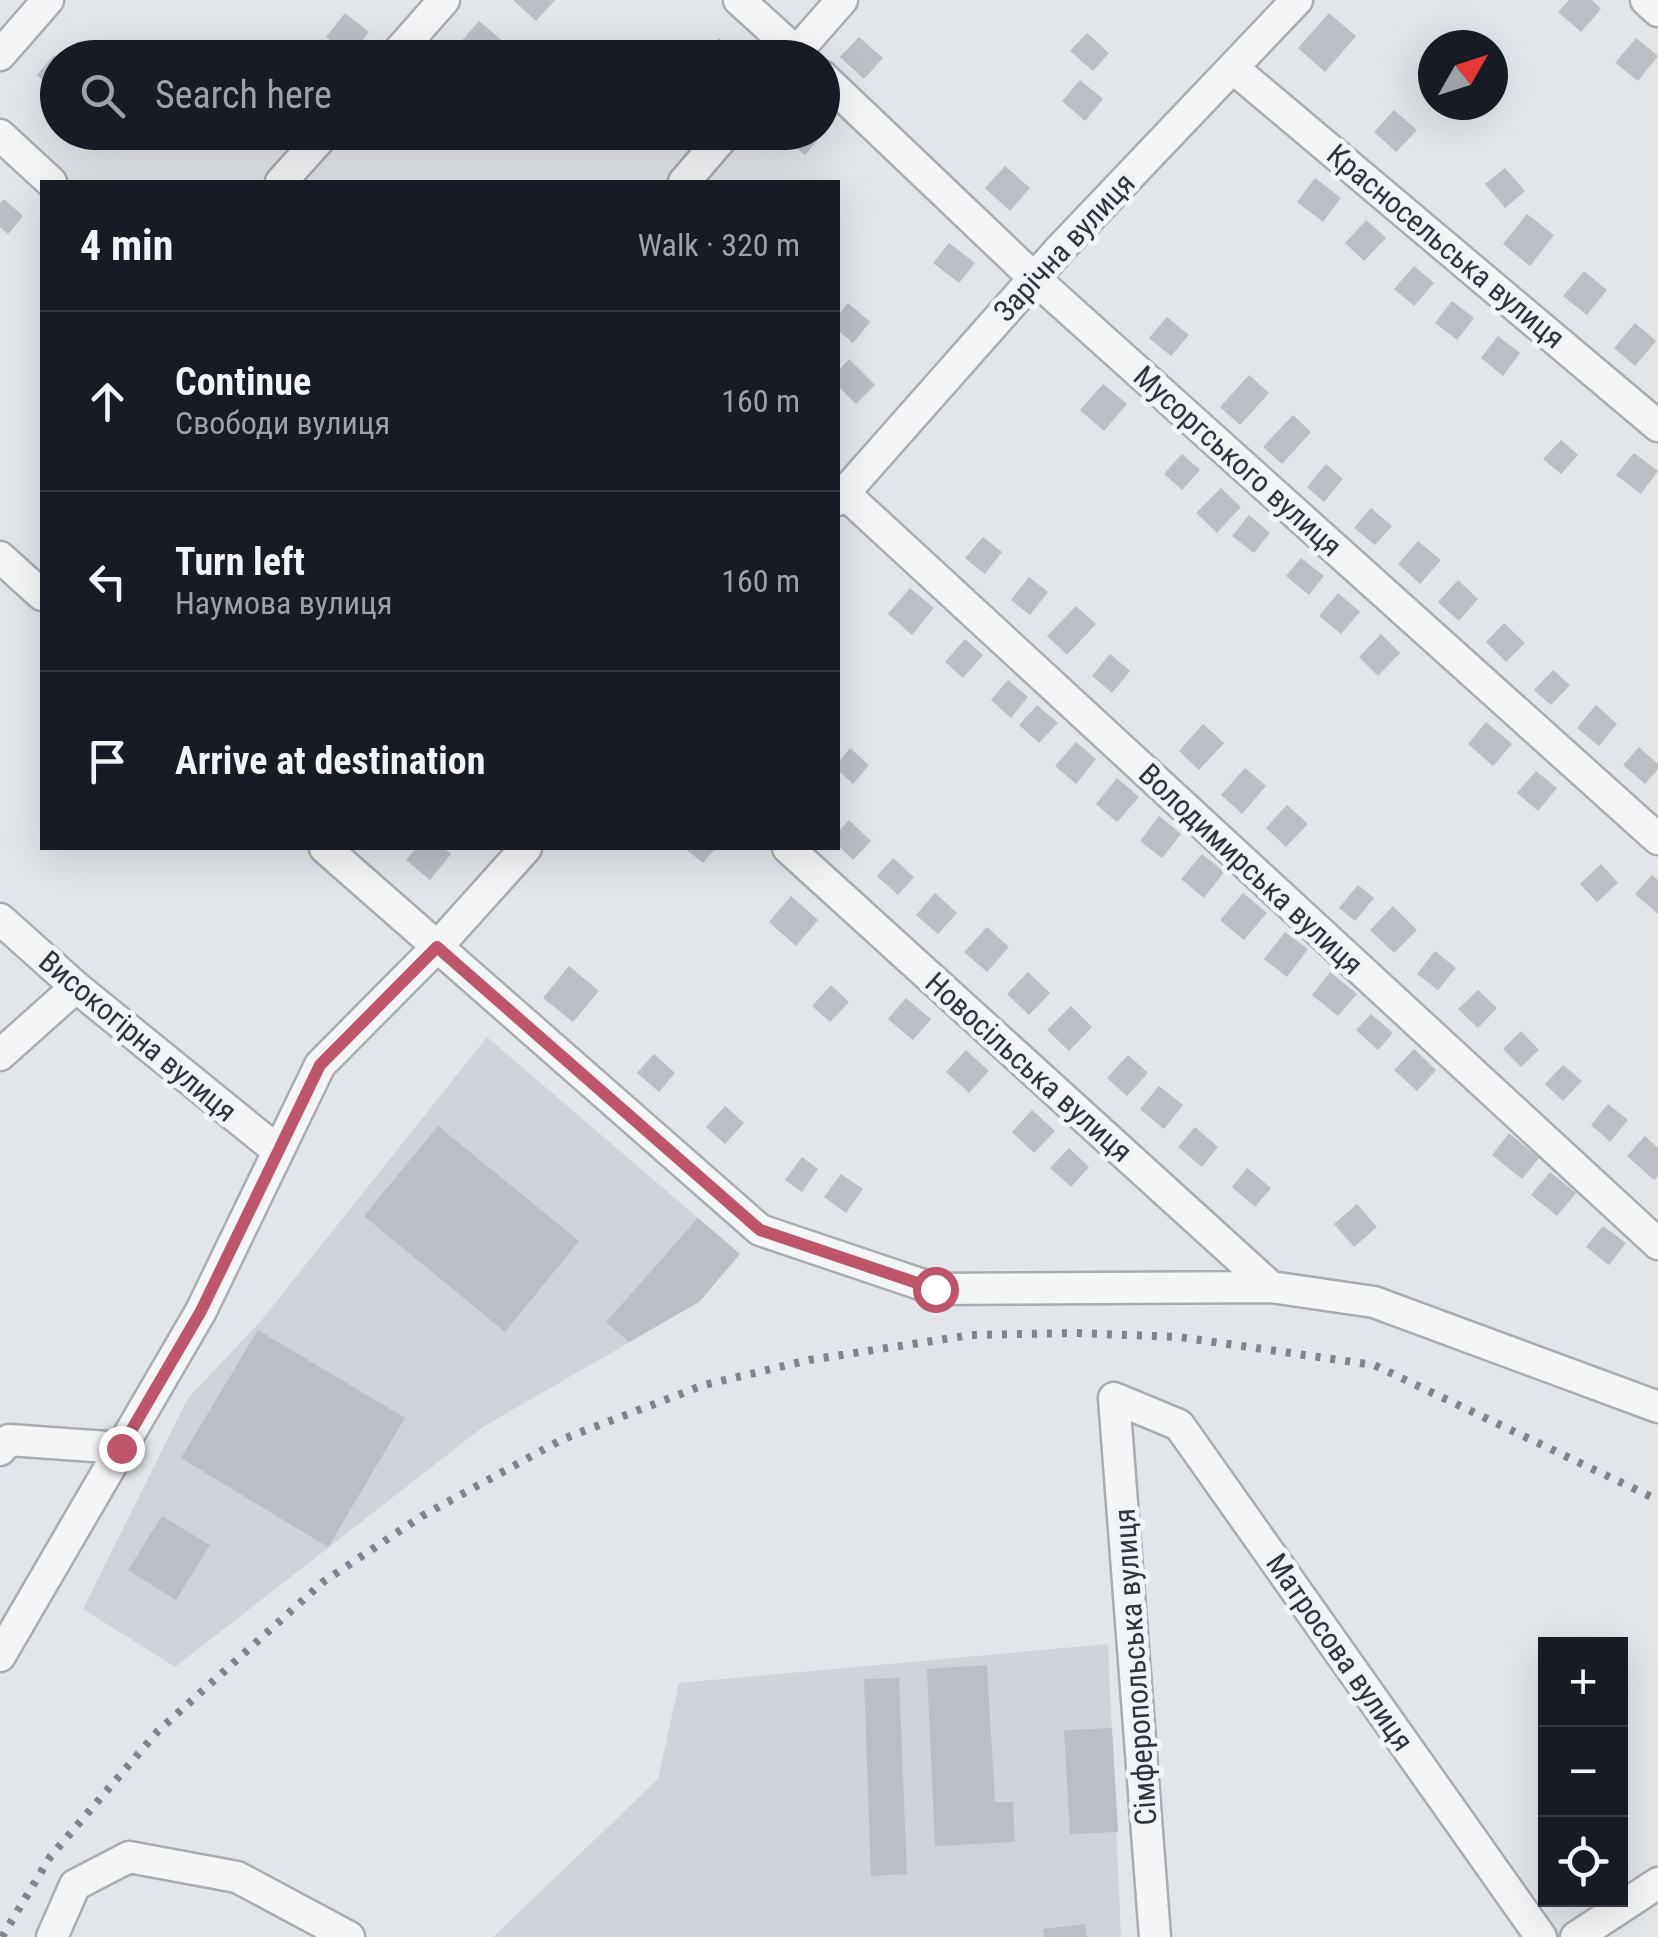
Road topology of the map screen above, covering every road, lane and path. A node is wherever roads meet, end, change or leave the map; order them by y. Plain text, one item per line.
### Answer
1 (48, 0) edge
2 (444, 0) edge
3 (739, 0) edge
4 (842, 0) edge
5 (1297, 0) edge
6 (1646, 0) edge
7 (1658, 11) edge
8 (409, 40) edge
9 (781, 40) edge
10 (809, 40) edge
11 (0, 55) edge
12 (1233, 68) junction
13 (840, 93) edge
14 (0, 135) edge
15 (310, 150) edge
16 (711, 150) edge
17 (49, 180) edge
18 (283, 180) edge
19 (686, 180) edge
20 (1034, 278) junction
21 (1658, 426) edge
22 (840, 496) edge
23 (0, 556) edge
24 (40, 592) edge
25 (1658, 840) edge
26 (328, 850) edge
27 (524, 850) edge
28 (790, 850) edge
29 (0, 918) edge
30 (437, 947) junction
31 (76, 987) junction
32 (0, 1055) edge
33 (278, 1151) junction
34 (1658, 1244) edge
35 (1270, 1286) junction
36 (1114, 1398) joint
37 (1658, 1408) edge
38 (121, 1448) junction
39 (0, 1450) edge
40 (0, 1656) edge
41 (1658, 1884) edge
42 (52, 1937) edge
43 (349, 1937) edge
44 (1155, 1937) edge
45 (1540, 1937) edge
46 (1576, 1937) edge

1 - 11 street
2 - 8 street
3 - 9 street
4 - 10 street
5 - 12 street, Зарічна вулиця
6 - 7 street
12 - 20 street, Зарічна вулиця
12 - 21 street, Красносельська вулиця
13 - 20 street, Мусоргського вулиця
14 - 17 street
15 - 18 street
16 - 19 street
20 - 22 street, Зарічна вулиця
20 - 25 street, Мусоргського вулиця
22 - 34 street, Володимирська вулиця
23 - 24 street
26 - 30 street
27 - 30 street
28 - 35 street, Новосільська вулиця
29 - 31 street, Високогірна вулиця
30 - 33 street
30 - 35 street
31 - 32 street
31 - 33 street, Високогірна вулиця
33 - 38 street
35 - 37 street
36 - 44 street, Сімферопольська вулиця
36 - 45 street, Матросова вулиця
38 - 39 street
38 - 40 street
41 - 46 street
42 - 43 street

